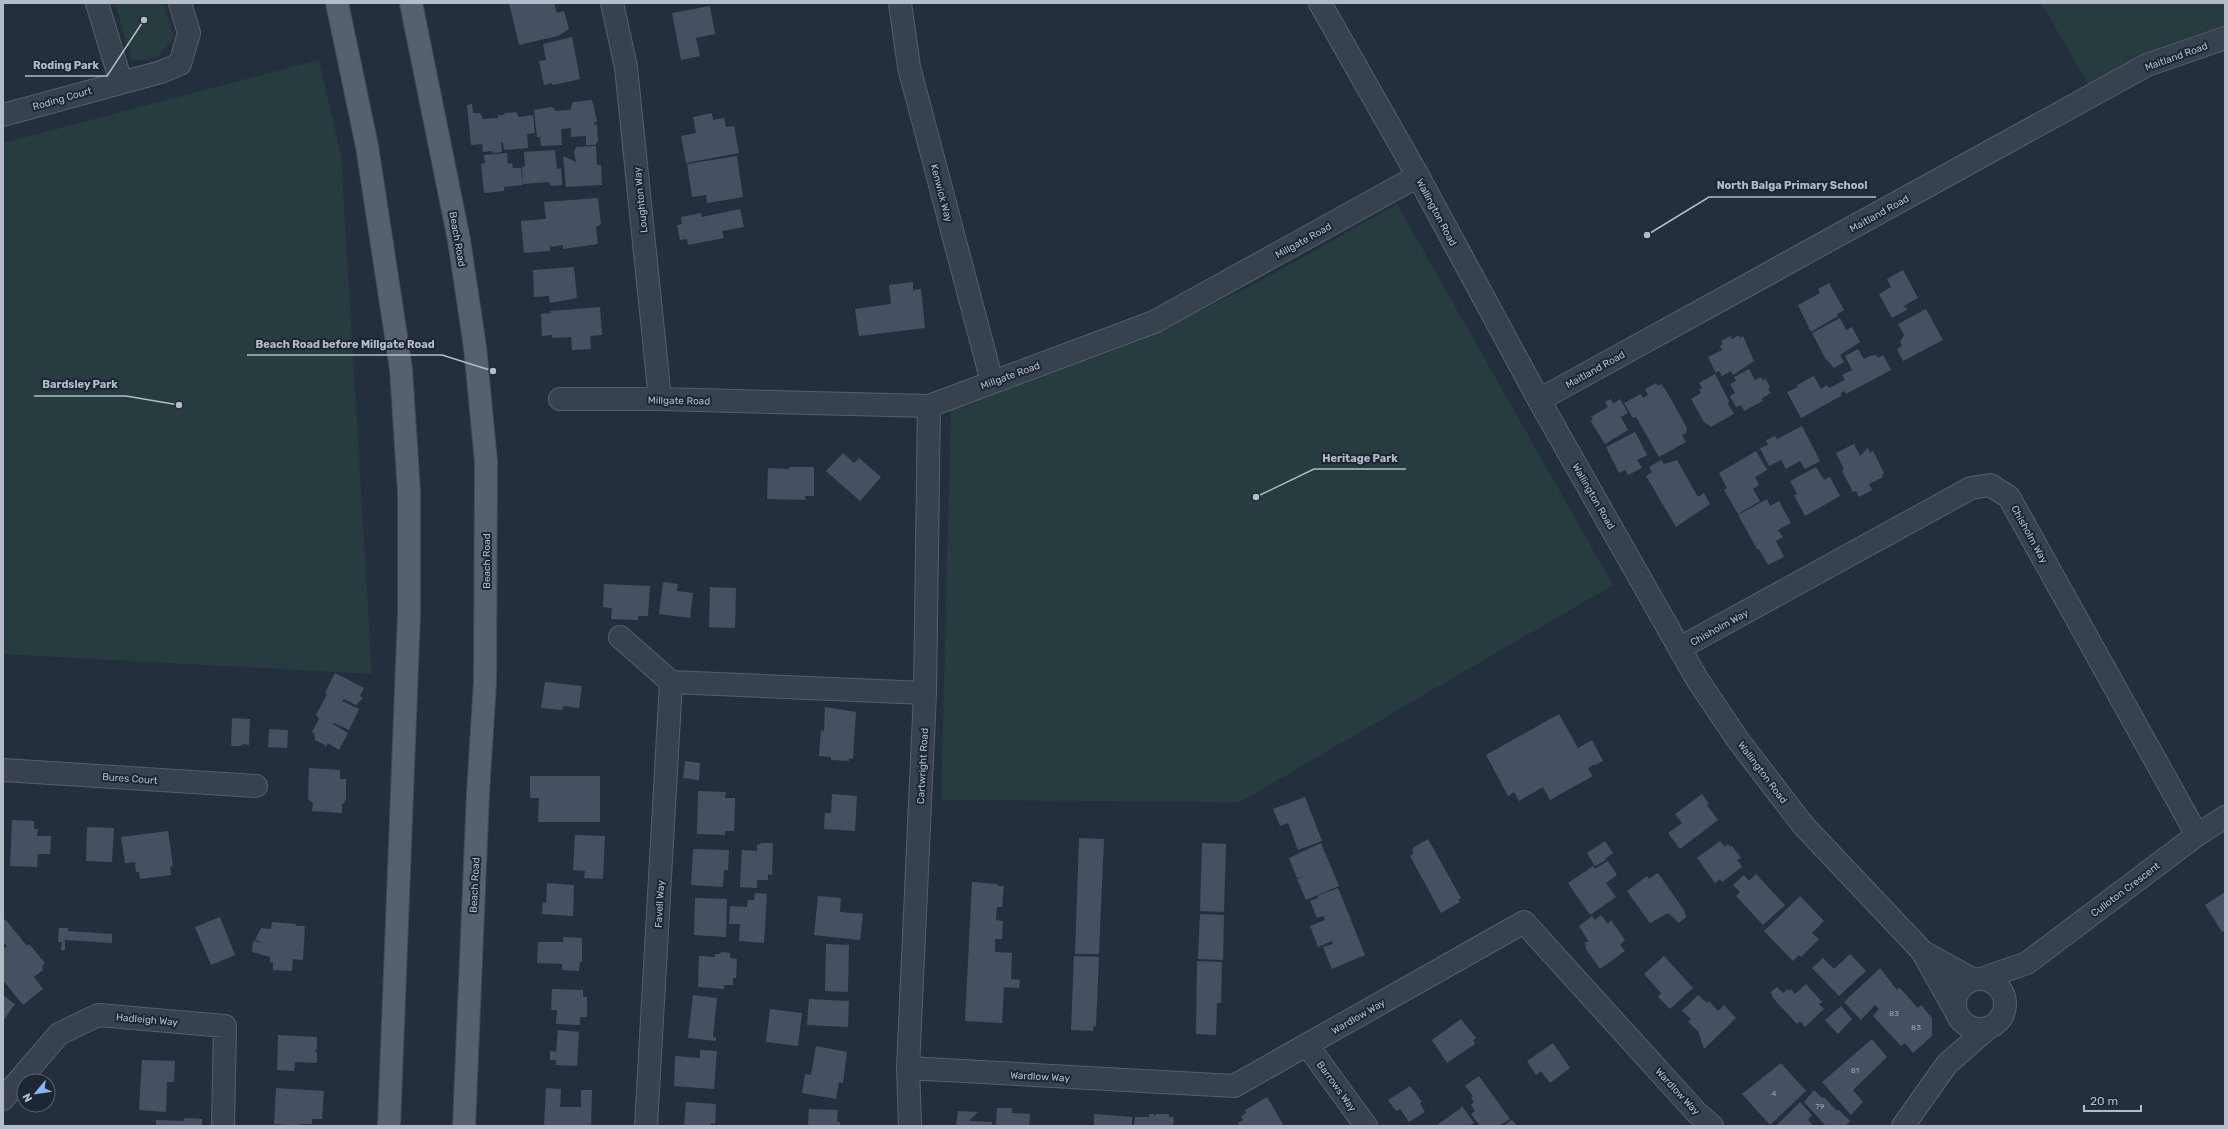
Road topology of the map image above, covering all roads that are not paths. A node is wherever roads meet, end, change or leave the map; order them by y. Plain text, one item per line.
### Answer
1 (97, 3) edge
2 (180, 3) edge
3 (337, 3) edge
4 (411, 3) edge
5 (612, 3) edge
6 (900, 3) edge
7 (1320, 3) edge
8 (2225, 38) edge
9 (121, 82) junction
10 (3, 115) edge
11 (1418, 176) junction
12 (992, 382) junction
13 (560, 399) dead end
14 (660, 399) junction
15 (1539, 400) junction
16 (929, 406) junction
17 (620, 637) dead end
18 (1680, 648) junction
19 (671, 682) junction
20 (925, 693) junction
21 (3, 770) edge
22 (256, 786) dead end
23 (2225, 817) edge
24 (2197, 835) junction
25 (1922, 951) junction
26 (2027, 963) junction
27 (1977, 979) junction
28 (2005, 1002) junction
29 (1956, 1013) junction
30 (1988, 1028) junction
31 (1307, 1045) junction
32 (1946, 1064) junction
33 (908, 1068) junction
34 (3, 1099) edge
35 (223, 1126) edge
36 (389, 1126) edge
37 (464, 1126) edge
38 (646, 1126) edge
39 (910, 1126) edge
40 (1366, 1126) edge
41 (1712, 1126) edge
42 (1904, 1126) edge

1 - 9 street
2 - 9 street, Roding Court
3 - 36 main road
4 - 37 main road, Beach Road
5 - 14 street, Loughton Way
6 - 12 street, Kenwick Way
7 - 11 street, Wallington Road
8 - 15 street, Maitland Road
9 - 10 street, Roding Court
11 - 12 street, Millgate Road
11 - 15 street, Wallington Road
12 - 16 street, Millgate Road
13 - 14 street, Millgate Road
14 - 16 street, Millgate Road
15 - 18 street, Wallington Road
16 - 20 street, Cartwright Road
17 - 19 street
18 - 24 street, Chisholm Way
18 - 25 street, Wallington Road
19 - 20 street
19 - 38 street, Favell Way
20 - 33 street, Cartwright Road
21 - 22 street, Bures Court
23 - 24 street, Culloton Crescent
24 - 26 street, Culloton Crescent
25 - 27 street, Wallington Road
25 - 29 street, Wallington Road
26 - 27 street, Culloton Crescent
26 - 28 street, Culloton Crescent
27 - 28 street
27 - 29 street, Culloton Crescent
28 - 30 street, Culloton Crescent
29 - 30 street
29 - 32 street, Culloton Crescent
30 - 32 street, Culloton Crescent
31 - 33 street, Wardlow Way
31 - 40 street, Barrows Way
31 - 41 street, Wardlow Way
32 - 42 street, Culloton Crescent
33 - 39 street, Cartwright Road
34 - 35 street, Hadleigh Way

